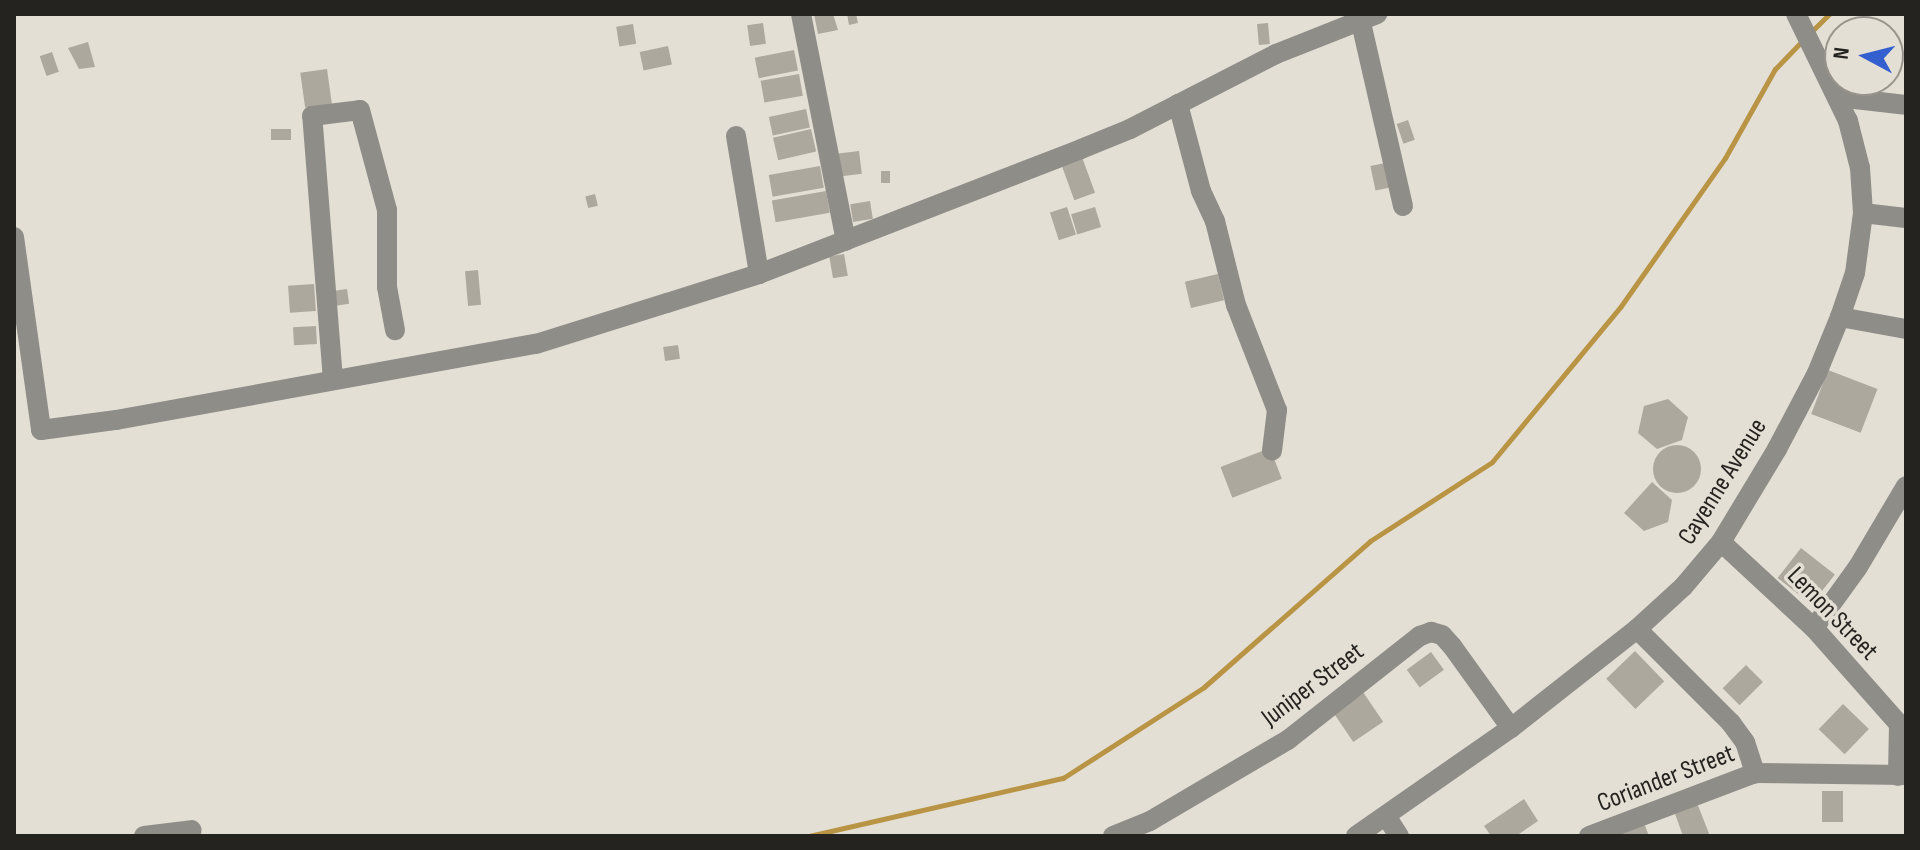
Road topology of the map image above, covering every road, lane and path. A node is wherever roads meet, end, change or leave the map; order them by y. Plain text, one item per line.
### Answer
1 (801, 14) edge
2 (1796, 14) edge
3 (1366, 16) edge
4 (1837, 97) junction
5 (1178, 104) junction
6 (1906, 105) edge
7 (736, 136) dead end
8 (1403, 206) dead end
9 (1863, 213) junction
10 (1906, 218) edge
11 (14, 237) edge
12 (846, 241) junction
13 (759, 274) junction
14 (17, 293) edge
15 (1840, 317) junction
16 (1906, 329) edge
17 (395, 330) dead end
18 (333, 380) junction
19 (1272, 451) dead end
20 (1906, 486) edge
21 (1721, 542) junction
22 (1814, 628) junction
23 (1637, 629) junction
24 (1902, 719) edge
25 (1511, 728) junction
26 (1755, 773) junction
27 (1902, 776) edge
28 (1386, 816) junction
29 (192, 830) dead end
30 (144, 836) edge
31 (1113, 836) edge
32 (1356, 836) edge
33 (1399, 836) edge
34 (1589, 836) edge

1 - 12 street
2 - 4 street, Cayenne Avenue
3 - 5 street
3 - 8 street
4 - 6 street
4 - 9 street, Cayenne Avenue
5 - 12 street
5 - 19 street
7 - 13 street
9 - 10 street
9 - 15 street, Cayenne Avenue
11 - 14 street
12 - 13 street
13 - 18 street
14 - 18 street
15 - 16 street
15 - 21 street, Cayenne Avenue
17 - 18 street
20 - 22 street
21 - 22 street, Lemon Street
21 - 23 street, Cayenne Avenue
22 - 24 street, Lemon Street
23 - 25 street, Cayenne Avenue
23 - 26 street
24 - 27 street, Lemon Street
25 - 28 street, Cayenne Avenue
25 - 31 street, Juniper Street
26 - 27 street, Coriander Street
26 - 34 street, Coriander Street
28 - 32 street, Cayenne Avenue
28 - 33 street
29 - 30 street

